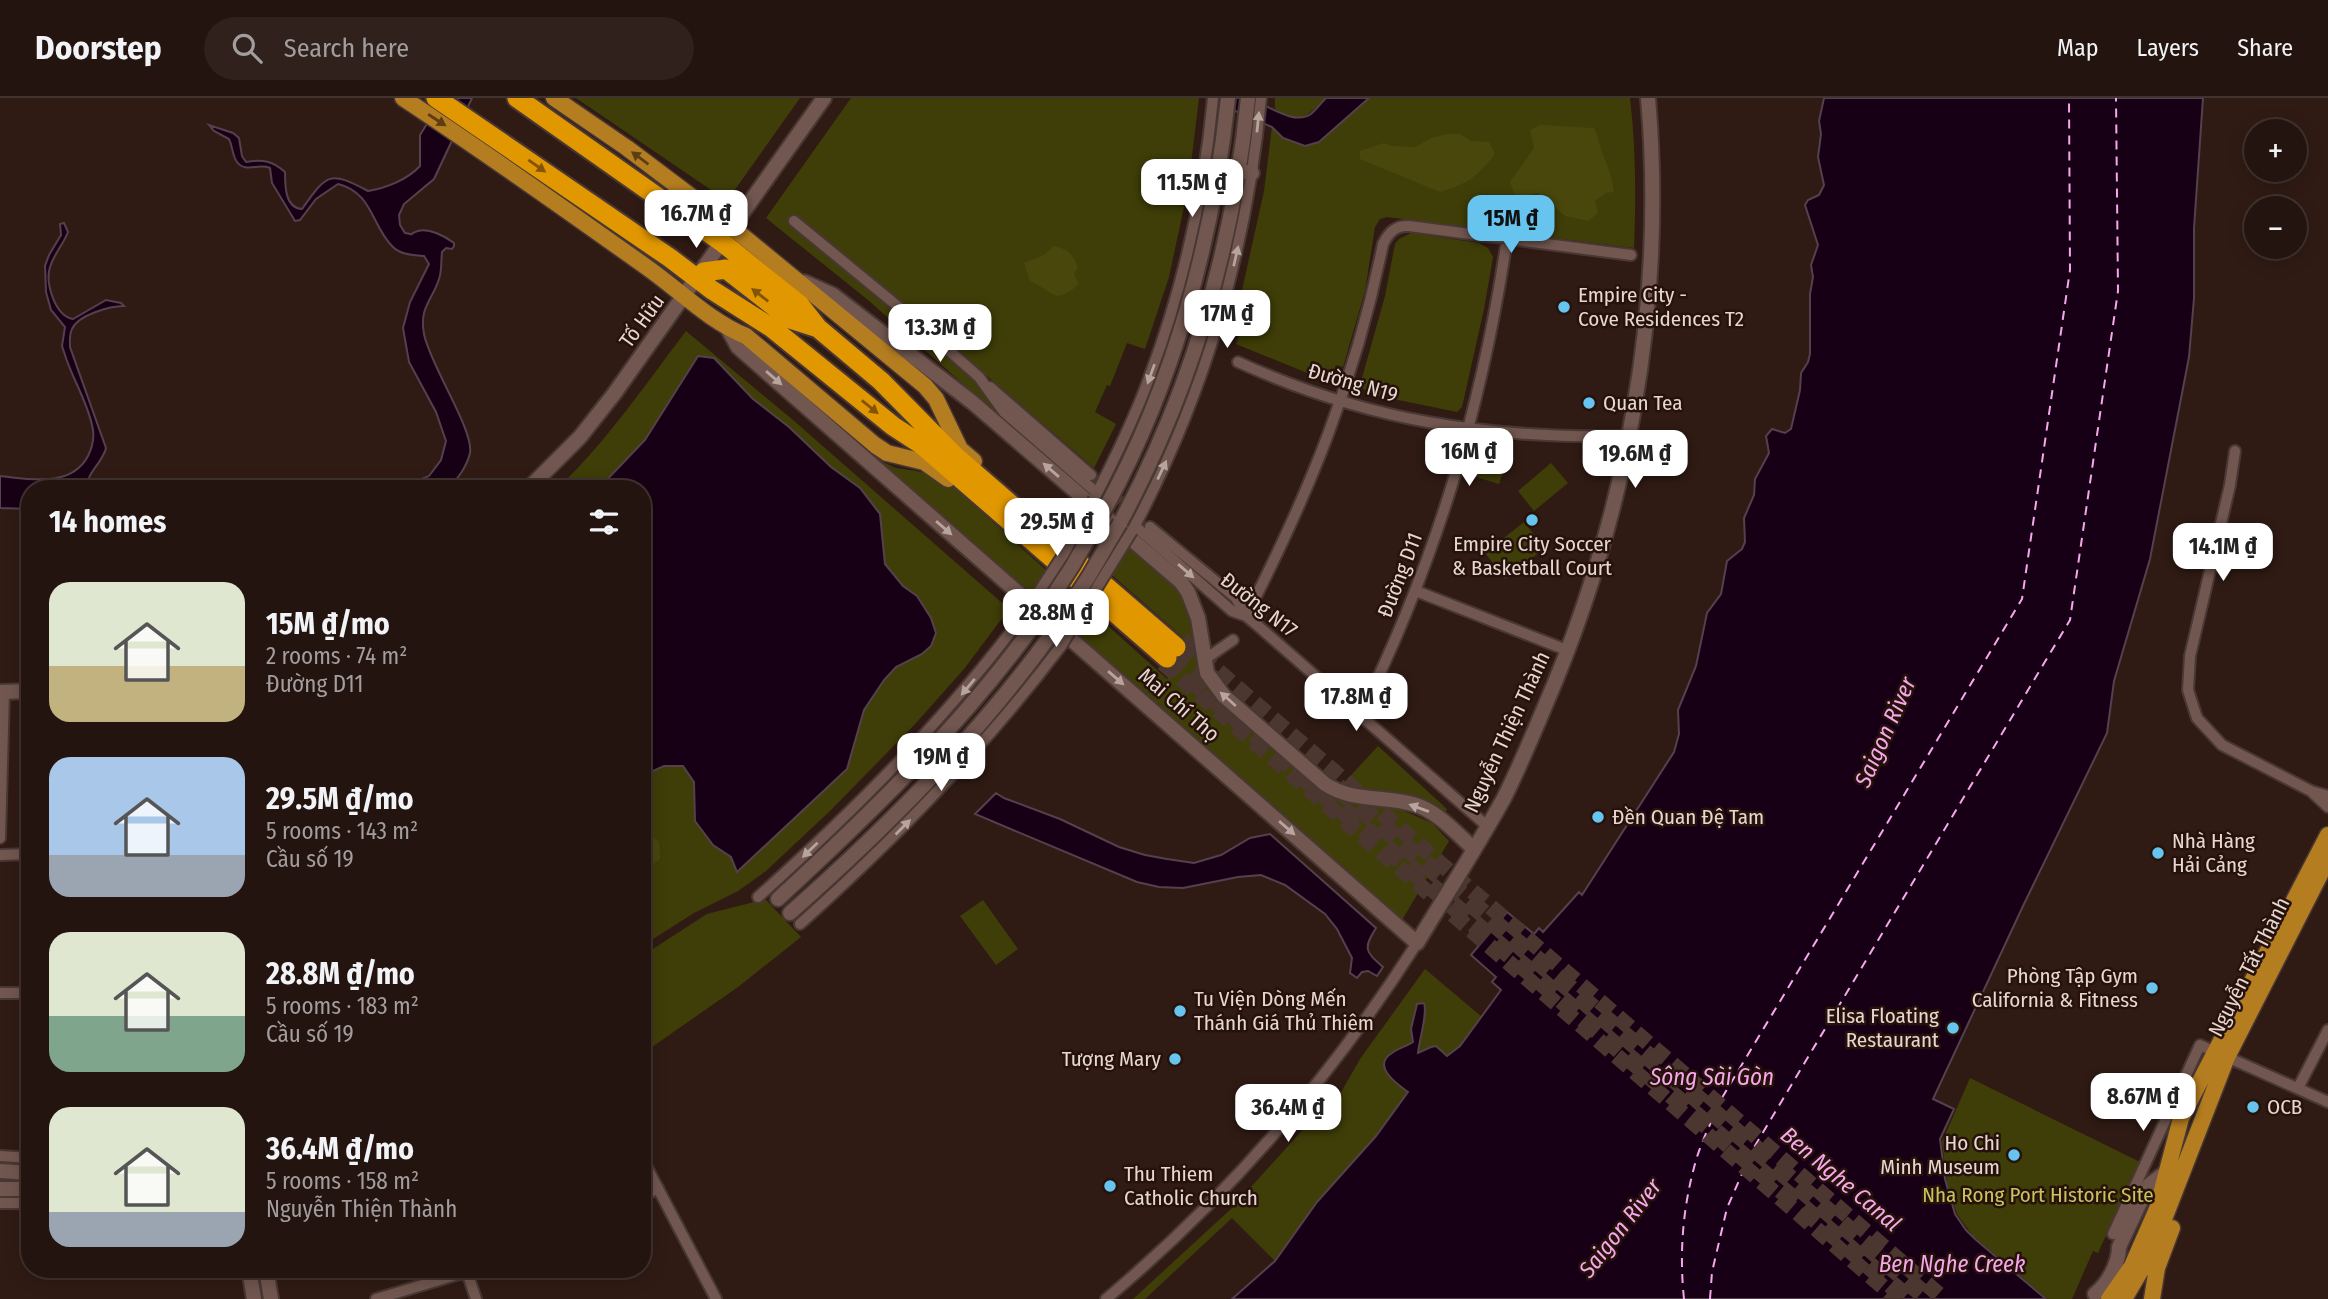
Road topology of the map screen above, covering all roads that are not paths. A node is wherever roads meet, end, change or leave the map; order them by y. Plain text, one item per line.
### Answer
1 (403, 98) edge
2 (436, 98) edge
3 (554, 98) edge
4 (824, 98) edge
5 (1213, 98) edge
6 (1228, 98) edge
7 (1248, 98) edge
8 (1261, 98) edge
9 (1648, 98) edge
10 (525, 103) edge
11 (475, 135) junction
12 (1216, 142) junction
13 (1249, 146) junction
14 (1212, 167) junction
15 (1245, 172) junction
16 (794, 221) dead end
17 (728, 236) junction
18 (1507, 239) junction
19 (1631, 255) dead end
20 (793, 277) junction
21 (697, 278) junction
22 (685, 296) junction
23 (1182, 300) junction
24 (1215, 310) junction
25 (818, 328) junction
26 (728, 329) junction
27 (1238, 362) dead end
28 (979, 377) junction
29 (1341, 401) junction
30 (1470, 430) junction
31 (1629, 436) junction
32 (2235, 451) dead end
33 (1091, 475) tunnel mouth
34 (537, 480) edge
35 (1099, 500) junction
36 (1129, 527) junction
37 (1150, 527) tunnel mouth
38 (1416, 591) junction
39 (1246, 616) junction
40 (1233, 640) dead end
41 (1569, 650) junction
42 (1172, 652) junction
43 (1204, 660) junction
44 (21, 691) edge
45 (2, 692) edge
46 (1360, 715) junction
47 (897, 774) junction
48 (2311, 791) junction
49 (2328, 796) edge
50 (2328, 807) edge
51 (1487, 826) junction
52 (2328, 835) edge
53 (0, 838) edge
54 (1473, 848) junction
55 (21, 854) edge
56 (0, 855) edge
57 (2328, 859) edge
58 (758, 897) dead end
59 (778, 899) dead end
60 (795, 919) dead end
61 (1418, 943) junction
62 (0, 993) edge
63 (21, 993) edge
64 (2327, 1032) edge
65 (2221, 1055) junction
66 (2298, 1088) junction
67 (2185, 1094) junction
68 (2328, 1102) edge
69 (0, 1156) edge
70 (21, 1157) edge
71 (0, 1171) edge
72 (21, 1172) edge
73 (2165, 1173) junction
74 (651, 1175) edge
75 (658, 1188) junction
76 (0, 1189) edge
77 (21, 1189) edge
78 (2175, 1191) junction
79 (651, 1192) edge
80 (0, 1203) edge
81 (21, 1203) edge
82 (2162, 1211) junction
83 (2118, 1240) junction
84 (250, 1278) edge
85 (268, 1278) edge
86 (443, 1278) edge
87 (471, 1278) edge
88 (2099, 1297) edge
89 (254, 1299) edge
90 (271, 1299) edge
91 (376, 1299) edge
92 (475, 1299) edge
93 (716, 1299) edge
94 (1106, 1299) edge
95 (2123, 1299) edge
96 (2152, 1299) edge

1 -> 11 main road
2 - 11 highway
17 -> 3 main road, Mai Chí Thọ
4 - 17 street, Tố Hữu
5 - 12 street
6 - 12 street
7 - 13 street
13 -> 8 street
9 - 31 street, Nguyễn Thiện Thành
10 - 17 highway
11 -> 21 highway
11 - 22 main road
12 - 14 street
13 - 15 street
14 - 15 street
14 - 23 street
24 -> 15 street
16 - 28 street
17 - 20 main road, Mai Chí Thọ
17 - 21 street, Tố Hữu
17 - 25 highway
18 - 19 street
18 - 29 street
18 - 30 street, Đường D11
20 - 42 main road, Mai Chí Thọ
43 -> 20 street, Mai Chí Thọ
21 - 22 street, Tố Hữu
25 -> 21 highway
21 -> 42 highway
22 - 26 main road
22 - 34 street, Tố Hữu
23 - 24 street
23 -> 35 street
36 -> 24 street
25 - 42 highway
26 - 42 main road
26 -> 61 street, Mai Chí Thọ
27 - 29 street, Đường N19
28 - 33 street
28 - 35 street
29 - 30 street, Đường N19
29 - 39 street
30 - 31 street, Đường N19
30 - 38 street, Đường D11
31 - 41 street, Nguyễn Thiện Thành
32 - 48 street
35 -> 47 street, bridge
36 -> 39 street, Đường N17
60 -> 36 street, bridge
37 - 39 street
38 - 41 street
38 - 46 street, Đường D11
39 - 46 street, Đường N17
40 - 43 street
41 - 51 street, Nguyễn Thiện Thành
54 -> 43 street, Mai Chí Thọ
44 - 45 street
45 - 53 street
46 - 51 street, Đường N17
47 -> 58 street
47 - 59 street
48 - 49 street
48 - 50 street
51 - 54 street, Nguyễn Thiện Thành
52 - 65 main road
54 - 61 street, Nguyễn Thiện Thành
55 - 56 street
57 - 65 main road, Nguyễn Tất Thành
61 - 94 street, Nguyễn Thiện Thành
62 - 63 street
64 - 66 street
65 - 66 street
65 - 67 main road
65 - 78 main road, Nguyễn Tất Thành
66 - 68 street
67 - 73 main road
67 - 83 street
69 - 70 street
71 - 72 street
73 - 82 main road
73 - 83 street
74 - 75 street
75 - 79 street
75 - 93 street
76 - 77 street
78 - 82 main road, Nguyễn Tất Thành
78 - 96 main road
80 - 81 street
82 - 88 main road
82 - 95 main road
83 - 88 street
84 - 89 street
85 - 90 street
86 - 91 street
87 - 92 street

